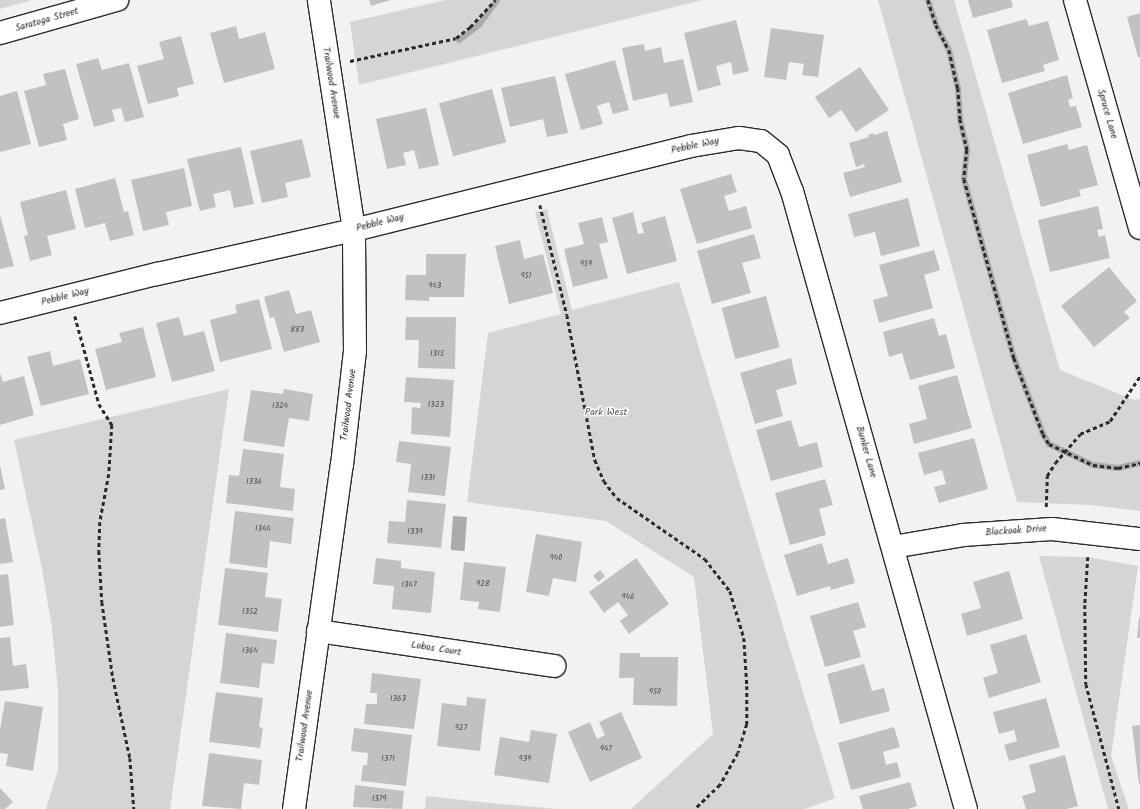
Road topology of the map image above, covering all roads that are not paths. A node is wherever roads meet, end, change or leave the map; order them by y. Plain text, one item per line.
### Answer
1 (117, 0) edge
2 (319, 0) edge
3 (1075, 0) edge
4 (0, 34) edge
5 (761, 141) joint
6 (1140, 228) edge
7 (354, 230) junction
8 (0, 313) edge
9 (1140, 539) edge
10 (893, 547) junction
11 (318, 631) junction
12 (554, 666) dead end
13 (294, 809) edge
14 (966, 809) edge

1 - 4 street, Saratoga Street
2 - 7 street, Trailwood Avenue
3 - 6 street, Spruce Lane
5 - 7 street, Pebble Way
5 - 10 street, Bunker Lane
7 - 8 street, Pebble Way
7 - 11 street, Trailwood Avenue
9 - 10 street, Blackoak Drive
10 - 14 street, Bunker Lane
11 - 12 street, Lobos Court
11 - 13 street, Trailwood Avenue

